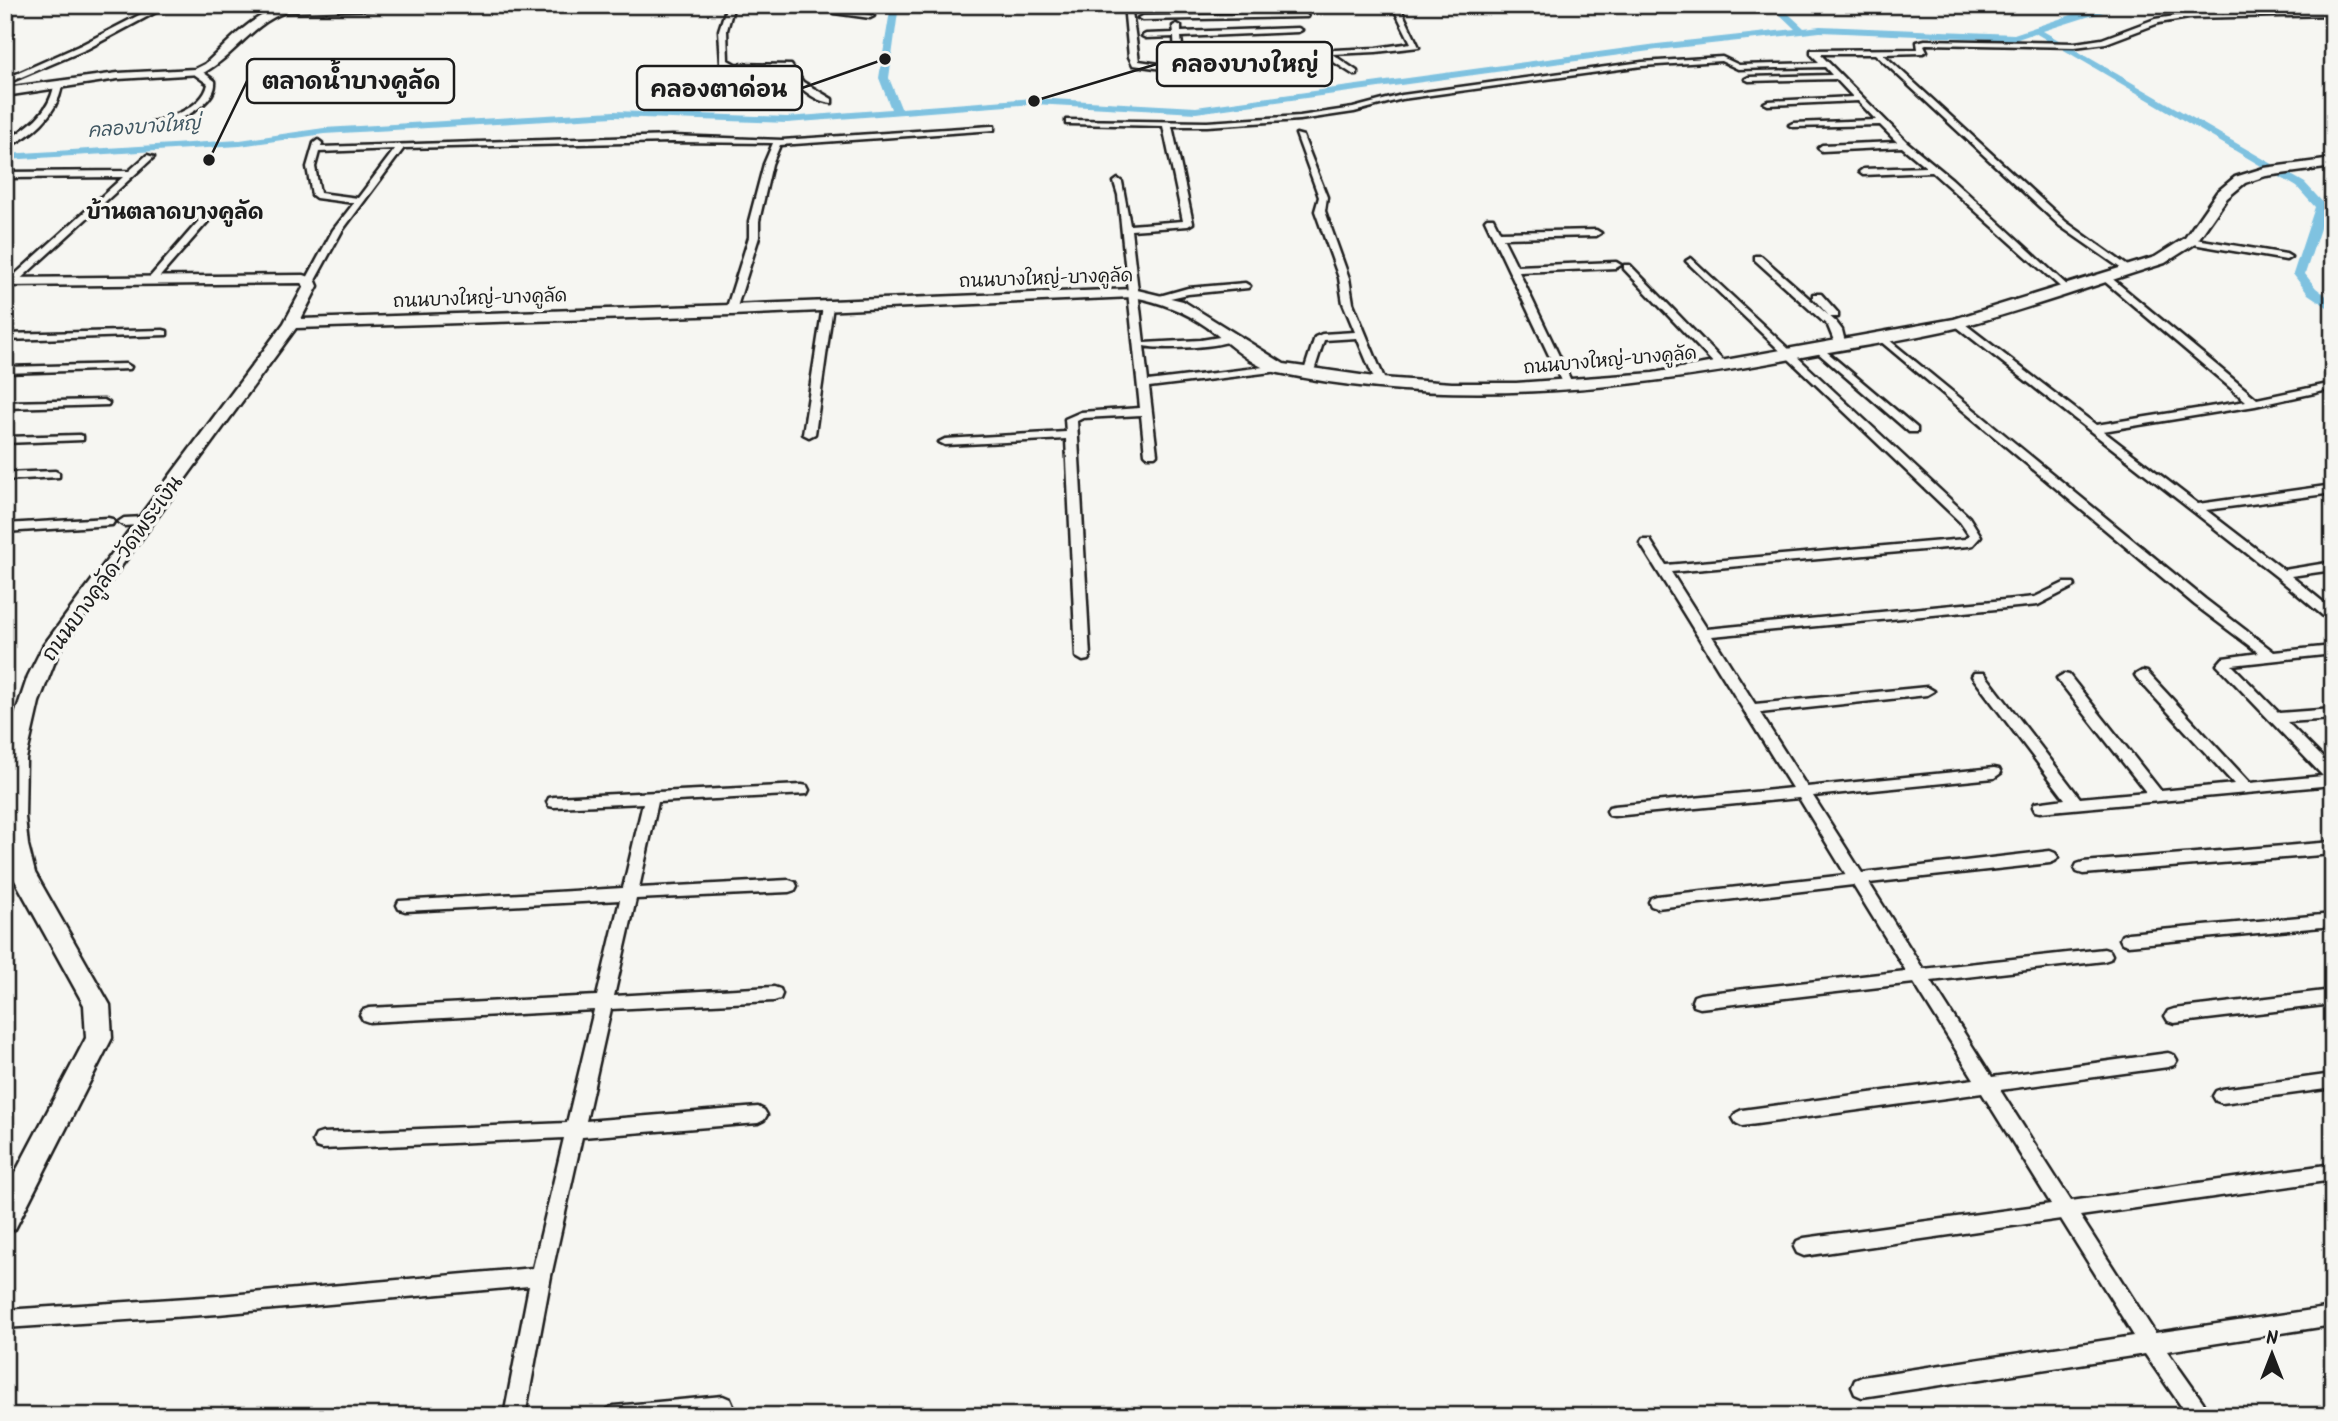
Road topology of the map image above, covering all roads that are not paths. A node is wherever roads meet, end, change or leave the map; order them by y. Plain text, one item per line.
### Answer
1 (426, 5) edge
2 (434, 5) edge
3 (731, 5) edge
4 (838, 5) edge
5 (1127, 5) edge
6 (1238, 5) edge
7 (1395, 5) edge
8 (388, 6) edge
9 (401, 6) edge
10 (414, 6) edge
11 (154, 11) dead end
12 (2333, 13) edge
13 (1305, 15) dead end
14 (870, 16) dead end
15 (1242, 16) junction
16 (1176, 18) junction
17 (1142, 19) dead end
18 (1298, 30) dead end
19 (1248, 33) junction
20 (1179, 35) junction
21 (1146, 36) dead end
22 (1876, 51) junction
23 (1325, 53) junction
24 (1293, 54) dead end
25 (1180, 55) dead end
26 (1282, 65) dead end
27 (1825, 65) junction
28 (197, 72) junction
29 (1354, 73) dead end
30 (1837, 77) junction
31 (1749, 79) dead end
32 (5, 82) edge
33 (58, 86) junction
34 (5, 92) edge
35 (1860, 99) junction
36 (829, 100) dead end
37 (1768, 103) dead end
38 (1069, 122) dead end
39 (1882, 122) junction
40 (1167, 124) junction
41 (1793, 125) dead end
42 (144, 128) dead end
43 (990, 128) dead end
44 (1298, 136) dead end
45 (778, 143) junction
46 (1904, 144) junction
47 (5, 146) edge
48 (402, 146) junction
49 (1822, 148) dead end
50 (150, 157) dead end
51 (2333, 163) edge
52 (1933, 169) junction
53 (1863, 172) dead end
54 (132, 174) junction
55 (5, 175) edge
56 (1118, 182) dead end
57 (358, 201) junction
58 (206, 218) dead end
59 (1490, 220) dead end
60 (1126, 228) junction
61 (1596, 233) dead end
62 (1497, 235) junction
63 (2190, 241) junction
64 (2286, 257) dead end
65 (1758, 258) dead end
66 (1691, 261) dead end
67 (1514, 269) junction
68 (2129, 271) junction
69 (2106, 278) junction
70 (153, 279) junction
71 (8, 282) edge
72 (310, 282) junction
73 (1245, 286) dead end
74 (2066, 289) junction
75 (1133, 293) junction
76 (1817, 296) dead end
77 (1161, 297) junction
78 (828, 306) junction
79 (731, 310) junction
80 (1957, 323) junction
81 (291, 324) junction
82 (163, 333) dead end
83 (1362, 335) junction
84 (5, 337) edge
85 (1231, 338) junction
86 (1883, 338) junction
87 (1840, 341) junction
88 (1148, 344) dead end
89 (1821, 349) junction
90 (1790, 355) junction
91 (126, 367) dead end
92 (1723, 367) junction
93 (1280, 369) junction
94 (5, 370) edge
95 (1308, 374) junction
96 (1381, 383) junction
97 (1568, 384) junction
98 (1142, 385) junction
99 (2333, 386) edge
100 (104, 402) dead end
101 (2255, 403) junction
102 (5, 405) edge
103 (1146, 411) junction
104 (2093, 429) junction
105 (1913, 430) dead end
106 (809, 434) dead end
107 (1072, 435) junction
108 (79, 438) dead end
109 (5, 440) edge
110 (945, 442) dead end
111 (1152, 454) dead end
112 (55, 475) dead end
113 (5, 477) edge
114 (2333, 489) edge
115 (2195, 508) junction
116 (108, 522) dead end
117 (5, 528) edge
118 (1646, 542) dead end
119 (2333, 566) edge
120 (1664, 569) junction
121 (2281, 573) junction
122 (2069, 586) dead end
123 (2333, 617) edge
124 (1703, 633) junction
125 (2333, 650) edge
126 (2271, 656) junction
127 (1083, 657) dead end
128 (2142, 675) dead end
129 (1979, 676) dead end
130 (2064, 678) dead end
131 (1927, 691) dead end
132 (1751, 709) junction
133 (2333, 714) edge
134 (2275, 718) junction
135 (1994, 773) dead end
136 (2333, 778) edge
137 (2247, 789) junction
138 (802, 790) dead end
139 (1804, 794) junction
140 (2156, 795) junction
141 (652, 797) junction
142 (554, 802) dead end
143 (2076, 803) junction
144 (2040, 807) dead end
145 (1614, 811) dead end
146 (2333, 848) edge
147 (2050, 857) dead end
148 (2083, 868) dead end
149 (1858, 880) junction
150 (789, 887) dead end
151 (629, 895) junction
152 (1657, 902) dead end
153 (405, 905) dead end
154 (2333, 920) edge
155 (2128, 939) dead end
156 (2105, 955) dead end
157 (1919, 976) junction
158 (774, 994) dead end
159 (2333, 997) edge
160 (1700, 1001) dead end
161 (604, 1004) junction
162 (369, 1015) dead end
163 (2174, 1016) dead end
164 (2168, 1060) dead end
165 (2333, 1082) edge
166 (1987, 1084) junction
167 (2222, 1096) dead end
168 (758, 1115) dead end
169 (1742, 1118) dead end
170 (576, 1130) junction
171 (323, 1140) dead end
172 (2333, 1172) edge
173 (2066, 1211) junction
174 (5, 1220) edge
175 (1804, 1247) dead end
176 (541, 1276) junction
177 (2333, 1316) edge
178 (5, 1319) edge
179 (2149, 1342) junction
180 (1862, 1387) dead end
181 (723, 1406) dead end
182 (2196, 1409) dead end
183 (514, 1416) edge
184 (614, 1416) edge

1 - 2 street
1 - 10 street
3 - 36 street
4 - 14 street
5 - 26 street
6 - 15 street
7 - 23 street
8 - 9 street
8 - 28 street
9 - 10 street
11 - 32 street
12 - 22 street
13 - 15 street
15 - 16 street
15 - 19 street
16 - 17 street
16 - 20 street
18 - 19 street
19 - 20 street
20 - 21 street
20 - 25 street
22 - 27 street
22 - 68 street
23 - 24 street
23 - 29 street
27 - 30 street
27 - 40 street
28 - 33 street
28 - 42 street
30 - 31 street
30 - 35 street
33 - 34 street
33 - 47 street
35 - 37 street
35 - 39 street
38 - 40 street
39 - 41 street
39 - 46 street
40 - 60 street
43 - 45 street
44 - 83 street
45 - 48 street
45 - 79 street
46 - 49 street
46 - 52 street
48 - 57 street
48 - 57 street
50 - 54 street
51 - 63 street, ถนนบางใหญ่-บางคูลัด
52 - 53 street
52 - 74 street
54 - 55 street
54 - 71 street
56 - 60 street
57 - 72 street
58 - 70 street
59 - 62 street
60 - 75 street
61 - 62 street
62 - 67 street
63 - 64 street
63 - 68 street, ถนนบางใหญ่-บางคูลัด
65 - 87 street
66 - 90 street
67 - 92 street
67 - 97 street
68 - 69 street, ถนนบางใหญ่-บางคูลัด
69 - 74 street, ถนนบางใหญ่-บางคูลัด
69 - 101 street
70 - 71 street
70 - 72 street
72 - 81 street
73 - 77 street
74 - 80 street, ถนนบางใหญ่-บางคูลัด
75 - 77 street, ถนนบางใหญ่-บางคูลัด
75 - 78 street, ถนนบางใหญ่-บางคูลัด
75 - 98 street
76 - 87 street
77 - 85 street, ถนนบางใหญ่-บางคูลัด
78 - 79 street, ถนนบางใหญ่-บางคูลัด
78 - 106 street
79 - 81 street, ถนนบางใหญ่-บางคูลัด
80 - 86 street, ถนนบางใหญ่-บางคูลัด
80 - 104 street
81 - 174 street, ถนนบางคูลัด-วัดพระเงิน
82 - 84 street
83 - 95 street
83 - 96 street
85 - 88 street
85 - 93 street, ถนนบางใหญ่-บางคูลัด
86 - 87 street, ถนนบางใหญ่-บางคูลัด
86 - 126 street
87 - 89 street, ถนนบางใหญ่-บางคูลัด
89 - 90 street, ถนนบางใหญ่-บางคูลัด
89 - 105 street
90 - 92 street, ถนนบางใหญ่-บางคูลัด
90 - 120 street
91 - 94 street
92 - 97 street, ถนนบางใหญ่-บางคูลัด
93 - 95 street, ถนนบางใหญ่-บางคูลัด
93 - 98 street
95 - 96 street, ถนนบางใหญ่-บางคูลัด
96 - 97 street, ถนนบางใหญ่-บางคูลัด
98 - 103 street
99 - 101 street
100 - 102 street
101 - 104 street
103 - 107 street
103 - 111 street
104 - 115 street
107 - 110 street
107 - 127 street
108 - 109 street
112 - 113 street
114 - 115 street
115 - 121 street
116 - 117 street
118 - 120 street
119 - 121 street
120 - 124 street
121 - 123 street
122 - 124 street
124 - 132 street
125 - 126 street
126 - 134 street
128 - 137 street
129 - 143 street
130 - 140 street
131 - 132 street
132 - 139 street
133 - 134 street
134 - 136 street
135 - 139 street
136 - 137 street
137 - 140 street
138 - 141 street
139 - 145 street
139 - 149 street
140 - 143 street
141 - 142 street
141 - 151 street
143 - 144 street
146 - 148 street
147 - 149 street
149 - 152 street
149 - 157 street
150 - 151 street
151 - 153 street
151 - 161 street
154 - 155 street
156 - 157 street
157 - 160 street
157 - 166 street
158 - 161 street
159 - 163 street
161 - 162 street
161 - 170 street
164 - 166 street
165 - 167 street
166 - 169 street
166 - 173 street
168 - 170 street
170 - 171 street
170 - 176 street
172 - 173 street
173 - 175 street
173 - 179 street
176 - 178 street
176 - 183 street
177 - 179 street
179 - 180 street
179 - 182 street
181 - 184 street

